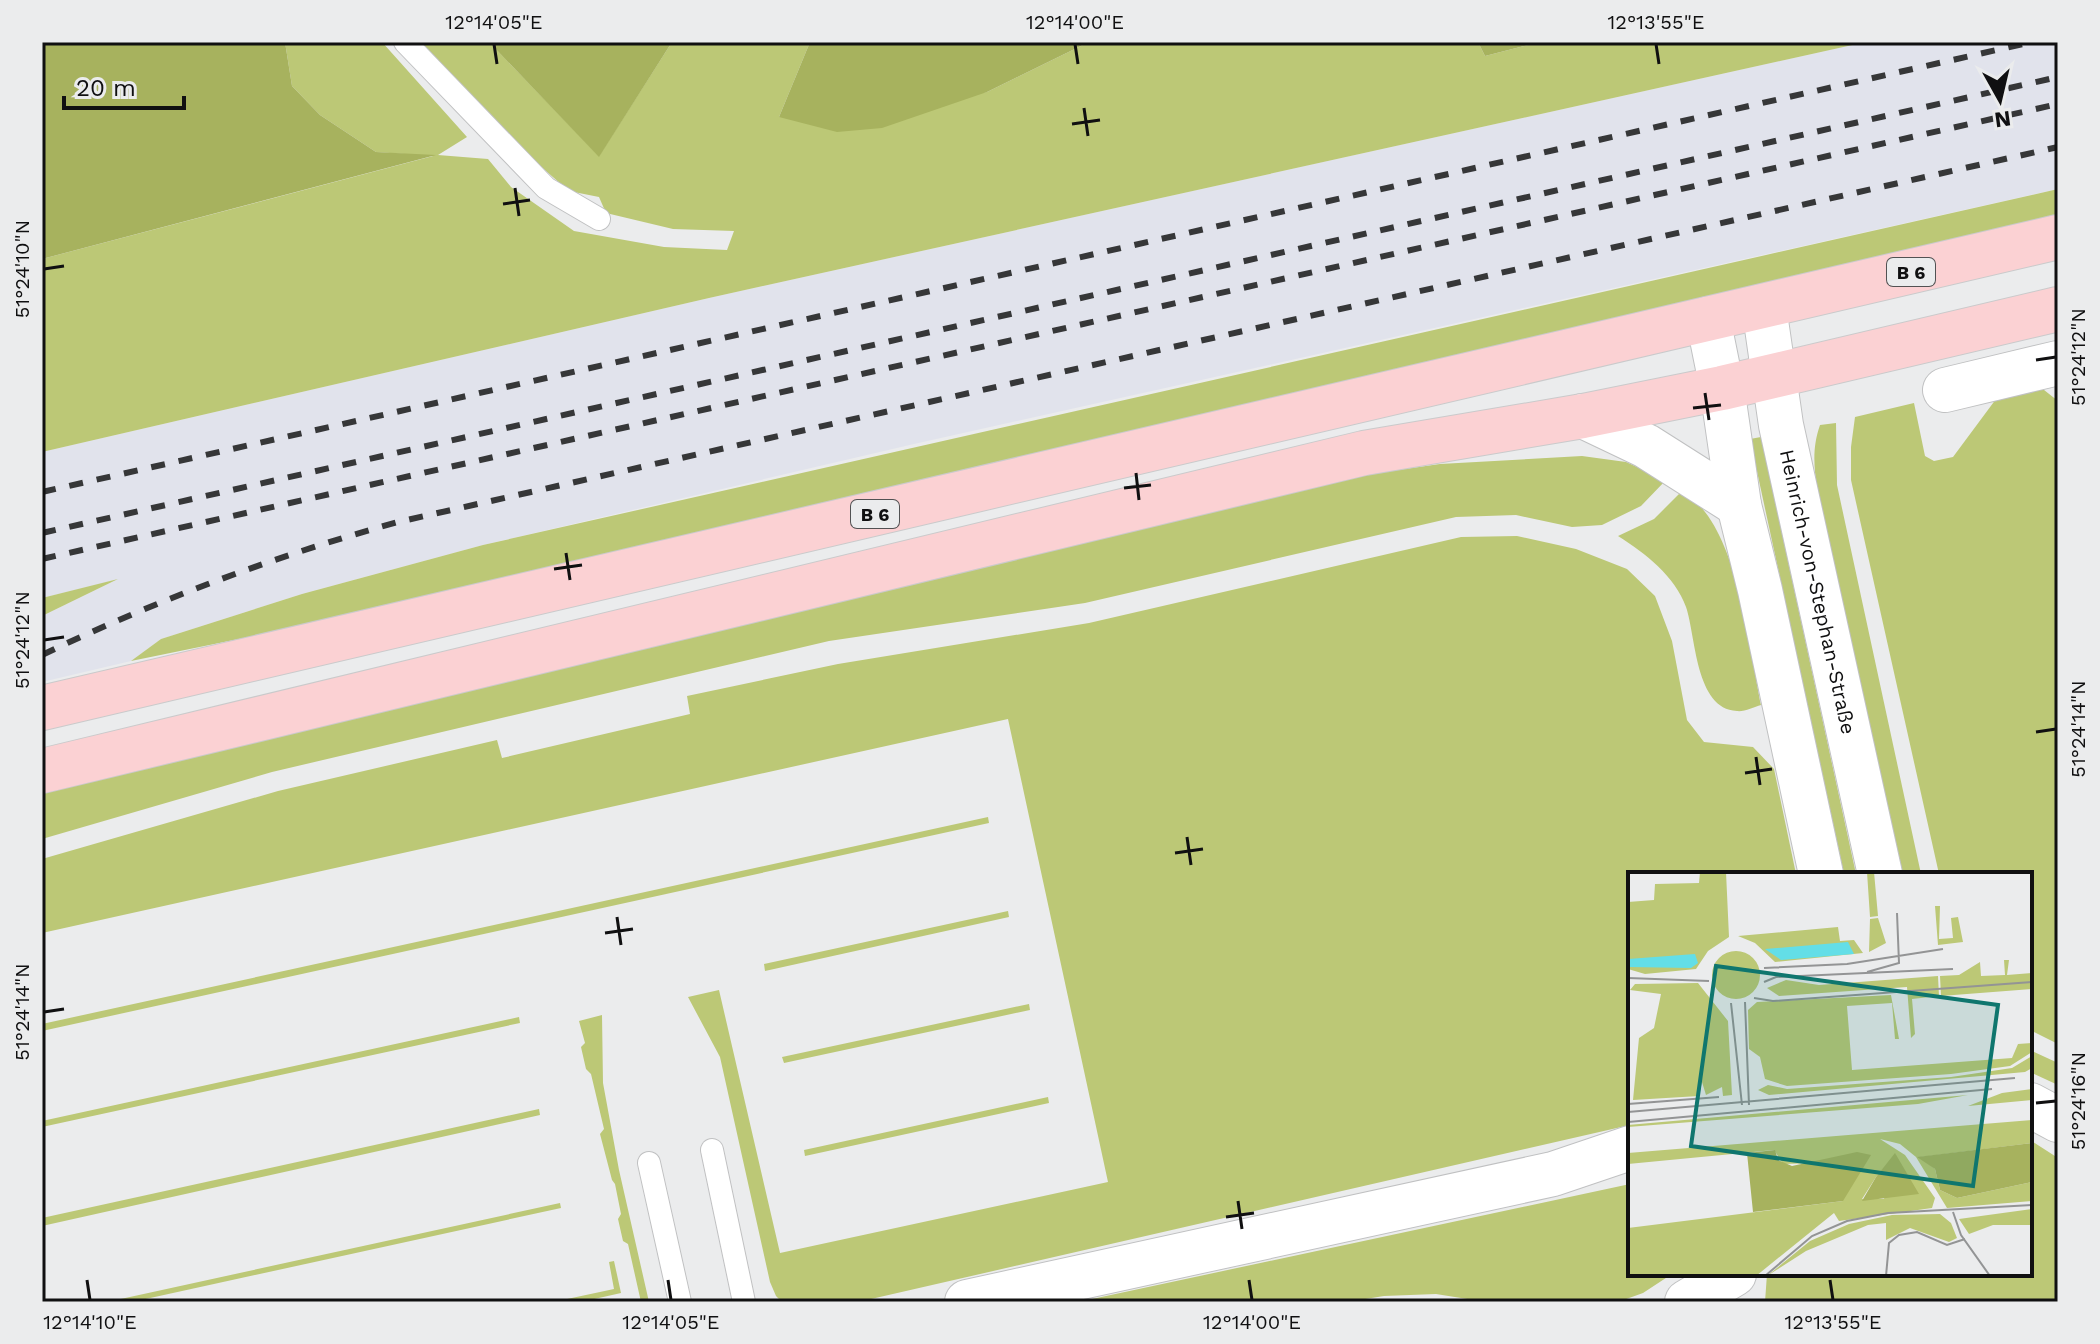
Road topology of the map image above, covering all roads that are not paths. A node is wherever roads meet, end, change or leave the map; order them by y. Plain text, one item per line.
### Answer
1 (405, 42) edge
2 (599, 219) dead end
3 (2058, 237) edge
4 (1764, 307) junction
5 (2058, 309) edge
6 (1708, 319) junction
7 (2058, 363) edge
8 (1775, 376) junction
9 (1722, 388) junction
10 (1945, 390) dead end
11 (1583, 416) junction
12 (1739, 505) junction
13 (42, 708) edge
14 (42, 771) edge
15 (1821, 872) edge
16 (1880, 872) edge
17 (2032, 1106) edge
18 (2058, 1120) edge
19 (1628, 1149) edge
20 (712, 1150) dead end
21 (649, 1163) dead end
22 (1628, 1171) edge
23 (1553, 1174) junction
24 (1731, 1276) edge
25 (1734, 1276) edge
26 (680, 1302) edge
27 (744, 1302) edge
28 (967, 1302) edge
29 (1687, 1302) edge
30 (1734, 1302) edge

1 - 2 lane
3 - 4 main road, B 6
4 - 6 main road, B 6
4 - 8 street, Heinrich-von-Stephan-Straße
5 - 8 main road
6 - 9 street
6 - 13 main road, B 6
7 - 10 street
8 - 9 main road
8 - 16 street, Heinrich-von-Stephan-Straße
9 - 11 main road
9 - 12 street
11 - 12 street
11 - 14 main road
12 - 15 street
17 - 18 street
19 - 23 street
20 - 27 lane
21 - 26 lane
22 - 23 street
23 - 28 street
24 - 29 street
25 - 30 street

